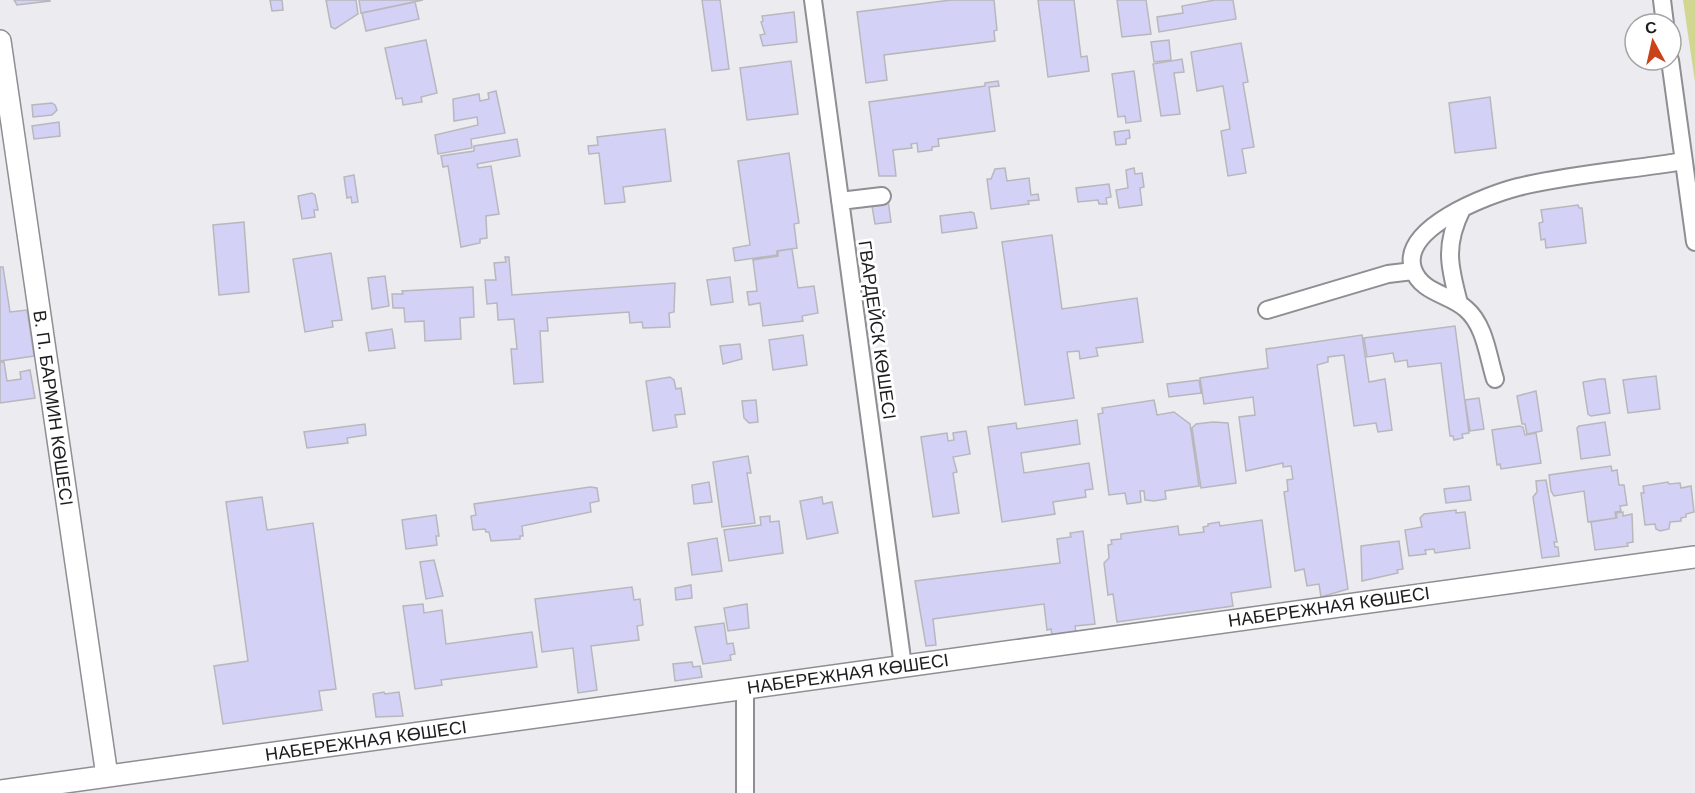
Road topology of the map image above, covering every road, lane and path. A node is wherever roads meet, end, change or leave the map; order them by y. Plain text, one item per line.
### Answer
1 (813, 0) edge
2 (0, 41) edge
3 (1672, 72) edge
4 (1684, 161) junction
5 (882, 196) dead end
6 (840, 201) junction
7 (1462, 209) junction
8 (1695, 242) edge
9 (1413, 271) junction
10 (1459, 303) junction
11 (1267, 310) dead end
12 (1495, 380) dead end
13 (1695, 557) edge
14 (903, 666) junction
15 (745, 689) junction
16 (107, 776) junction
17 (0, 791) edge
18 (745, 793) edge

1 - 6 street, ГВАРДЕЙСК КӨШЕСІ
2 - 16 street, В. П. БАРМИН КӨШЕСІ
3 - 4 street
4 - 7 street
4 - 8 street
5 - 6 street
6 - 14 street, ГВАРДЕЙСК КӨШЕСІ
7 - 9 street
7 - 10 street
9 - 10 street
9 - 11 street
10 - 12 street
13 - 14 street, НАБЕРЕЖНАЯ КӨШЕСІ
14 - 15 street, НАБЕРЕЖНАЯ КӨШЕСІ
15 - 16 street, НАБЕРЕЖНАЯ КӨШЕСІ
15 - 18 street
16 - 17 street, НАБЕРЕЖНАЯ КӨШЕСІ

